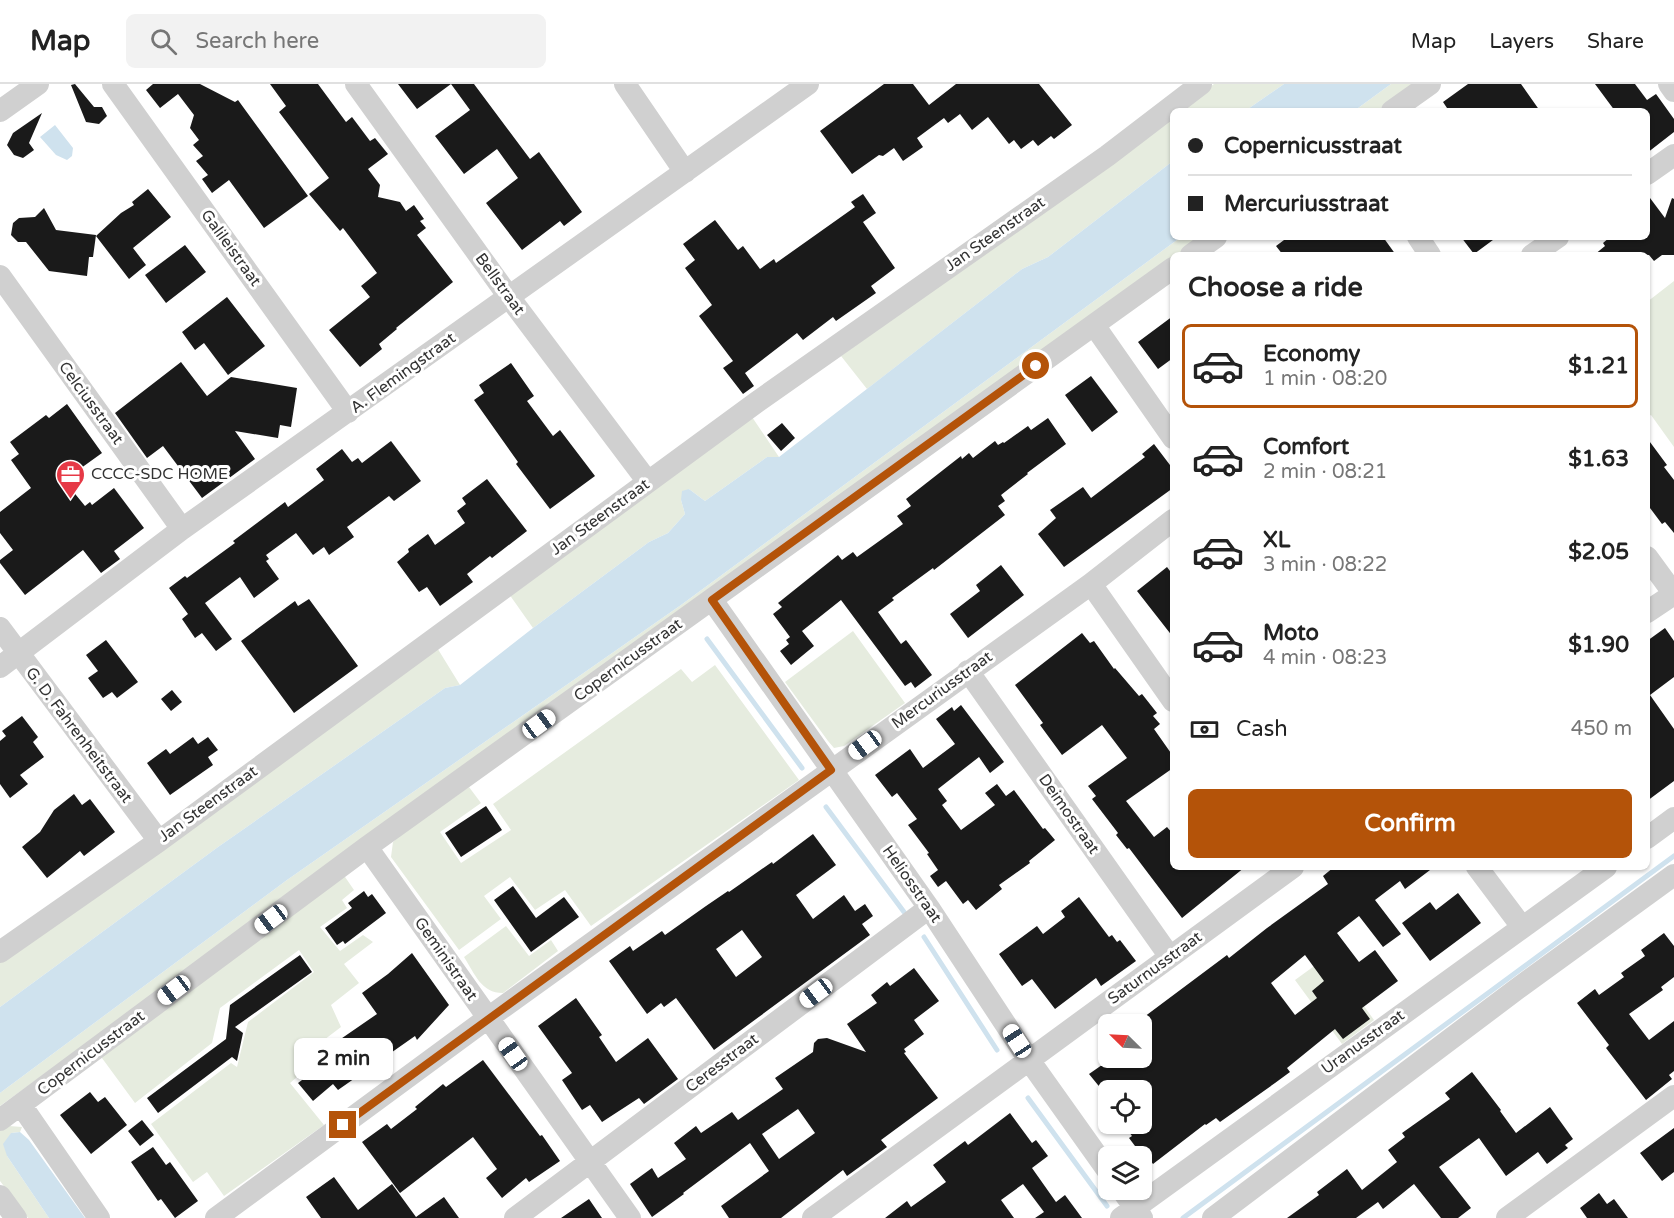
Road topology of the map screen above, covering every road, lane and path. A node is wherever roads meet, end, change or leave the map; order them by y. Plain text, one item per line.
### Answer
1 (38, 84) edge
2 (113, 84) edge
3 (356, 84) edge
4 (625, 84) edge
5 (808, 84) edge
6 (1201, 84) edge
7 (1430, 84) edge
8 (1669, 84) edge
9 (1674, 91) edge
10 (1396, 108) edge
11 (0, 111) edge
12 (1674, 155) edge
13 (685, 172) junction
14 (1650, 172) edge
15 (1212, 240) edge
16 (1554, 240) edge
17 (1195, 252) edge
18 (1536, 252) edge
19 (1170, 270) edge
20 (0, 276) edge
21 (509, 297) junction
22 (1094, 325) junction
23 (348, 412) junction
24 (1170, 434) edge
25 (648, 482) junction
26 (1170, 522) edge
27 (182, 529) junction
28 (1650, 561) edge
29 (1090, 584) junction
30 (1674, 594) edge
31 (712, 600) junction
32 (1650, 610) edge
33 (0, 628) edge
34 (9, 660) edge
35 (968, 671) junction
36 (1170, 697) edge
37 (831, 770) junction
38 (1674, 818) edge
39 (1650, 836) edge
40 (159, 841) junction
41 (367, 847) junction
42 (1288, 870) edge
43 (1479, 870) edge
44 (1602, 870) edge
45 (1674, 875) edge
46 (929, 908) junction
47 (1522, 927) junction
48 (0, 952) edge
49 (1170, 957) junction
50 (488, 1018) junction
51 (1029, 1060) junction
52 (1674, 1096) edge
53 (21, 1105) junction
54 (0, 1120) edge
55 (1098, 1157) edge
56 (590, 1162) junction
57 (0, 1196) edge
58 (1130, 1208) edge
59 (16, 1218) edge
60 (99, 1218) edge
61 (216, 1218) edge
62 (515, 1218) edge
63 (630, 1218) edge
64 (813, 1218) edge
65 (1214, 1218) edge
66 (1508, 1218) edge

1 - 11 street
2 - 23 street, Galileistraat
3 - 21 street, Bellstraat
4 - 13 street
5 - 13 street, A. Flemingstraat
6 - 25 street, Jan Steenstraat
7 - 10 street
8 - 9 street
12 - 14 street
13 - 21 street, A. Flemingstraat
15 - 17 street
16 - 18 street
19 - 22 street, Copernicusstraat
20 - 27 street, Celciusstraat
21 - 23 street, A. Flemingstraat
21 - 25 street, Bellstraat
22 - 24 street
22 - 31 street, Copernicusstraat
23 - 27 street, A. Flemingstraat
25 - 40 street, Jan Steenstraat
26 - 29 street, Mercuriusstraat
27 - 34 street, A. Flemingstraat
28 - 30 street
29 - 35 street, Mercuriusstraat
29 - 36 street
30 - 32 street
31 - 37 street, Heliosstraat
31 - 41 street, Copernicusstraat
33 - 34 street, G. D. Fahrenheitstraat
34 - 40 street, G. D. Fahrenheitstraat
35 - 37 street, Mercuriusstraat
35 - 49 street, Deimostraat
37 - 46 street, Heliosstraat
37 - 50 street, Mercuriusstraat
38 - 39 street
40 - 48 street, Jan Steenstraat
41 - 50 street, Geministraat
41 - 53 street, Copernicusstraat
42 - 49 street, Saturnusstraat
43 - 47 street
44 - 47 street, Uranusstraat
45 - 65 street
46 - 51 street, Heliosstraat
46 - 56 street, Ceresstraat
47 - 58 street, Uranusstraat
49 - 51 street, Saturnusstraat
50 - 56 street, Geministraat
50 - 61 street, Mercuriusstraat
51 - 55 street, Heliosstraat
51 - 64 street, Saturnusstraat
52 - 66 street
53 - 54 street, Copernicusstraat
53 - 60 street
56 - 62 street, Ceresstraat
56 - 63 street, Geministraat
57 - 59 street

